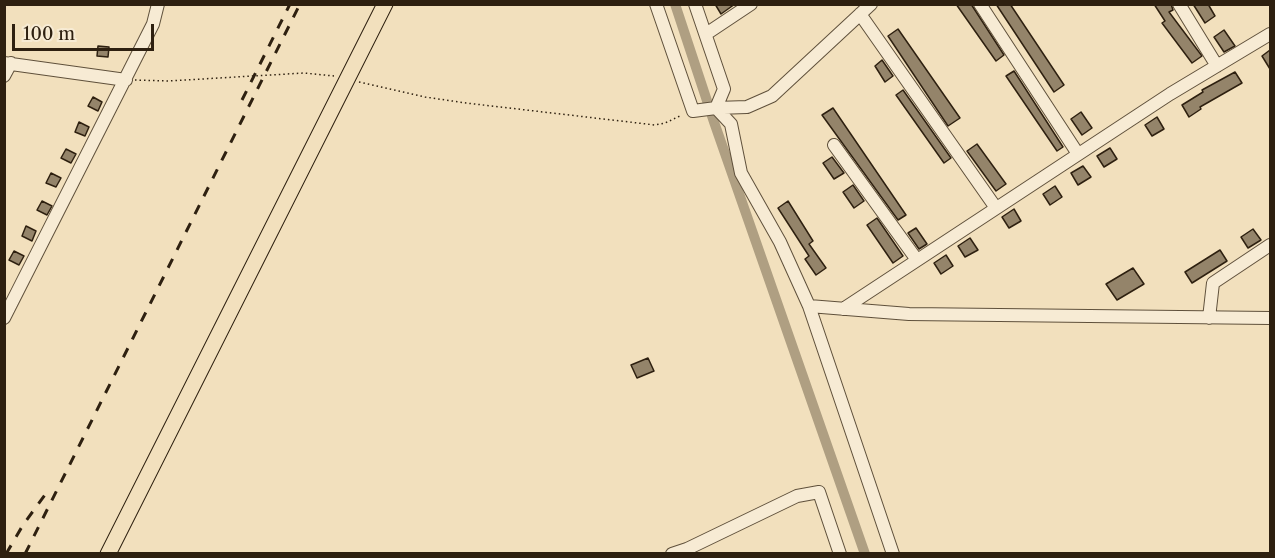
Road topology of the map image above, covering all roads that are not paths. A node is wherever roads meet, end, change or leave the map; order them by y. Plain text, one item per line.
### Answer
1 (158, 4) edge
2 (385, 4) edge
3 (656, 4) edge
4 (695, 4) edge
5 (751, 4) edge
6 (871, 4) edge
7 (980, 4) edge
8 (1179, 4) edge
9 (860, 15) junction
10 (706, 34) junction
11 (1270, 34) edge
12 (8, 63) edge
13 (1218, 66) junction
14 (4, 76) edge
15 (126, 80) junction
16 (716, 108) junction
17 (834, 145) dead end
18 (1078, 154) junction
19 (996, 207) junction
20 (1270, 245) edge
21 (917, 260) junction
22 (809, 306) junction
23 (843, 309) junction
24 (4, 318) edge
25 (1209, 318) junction
26 (1270, 318) edge
27 (108, 554) edge
28 (672, 554) edge
29 (840, 554) edge
30 (893, 554) edge

1 - 15 street
2 - 27 main road
3 - 16 street
4 - 10 street
5 - 10 street
6 - 9 street
7 - 18 street
8 - 13 street
9 - 16 street
9 - 19 street
10 - 16 street
11 - 13 street
12 - 14 street
12 - 15 street
13 - 18 street
15 - 24 street
16 - 22 street
17 - 21 street
18 - 19 street
19 - 21 street
20 - 25 street
21 - 23 street
22 - 23 street
22 - 30 street
23 - 25 street
25 - 26 street
28 - 29 street

